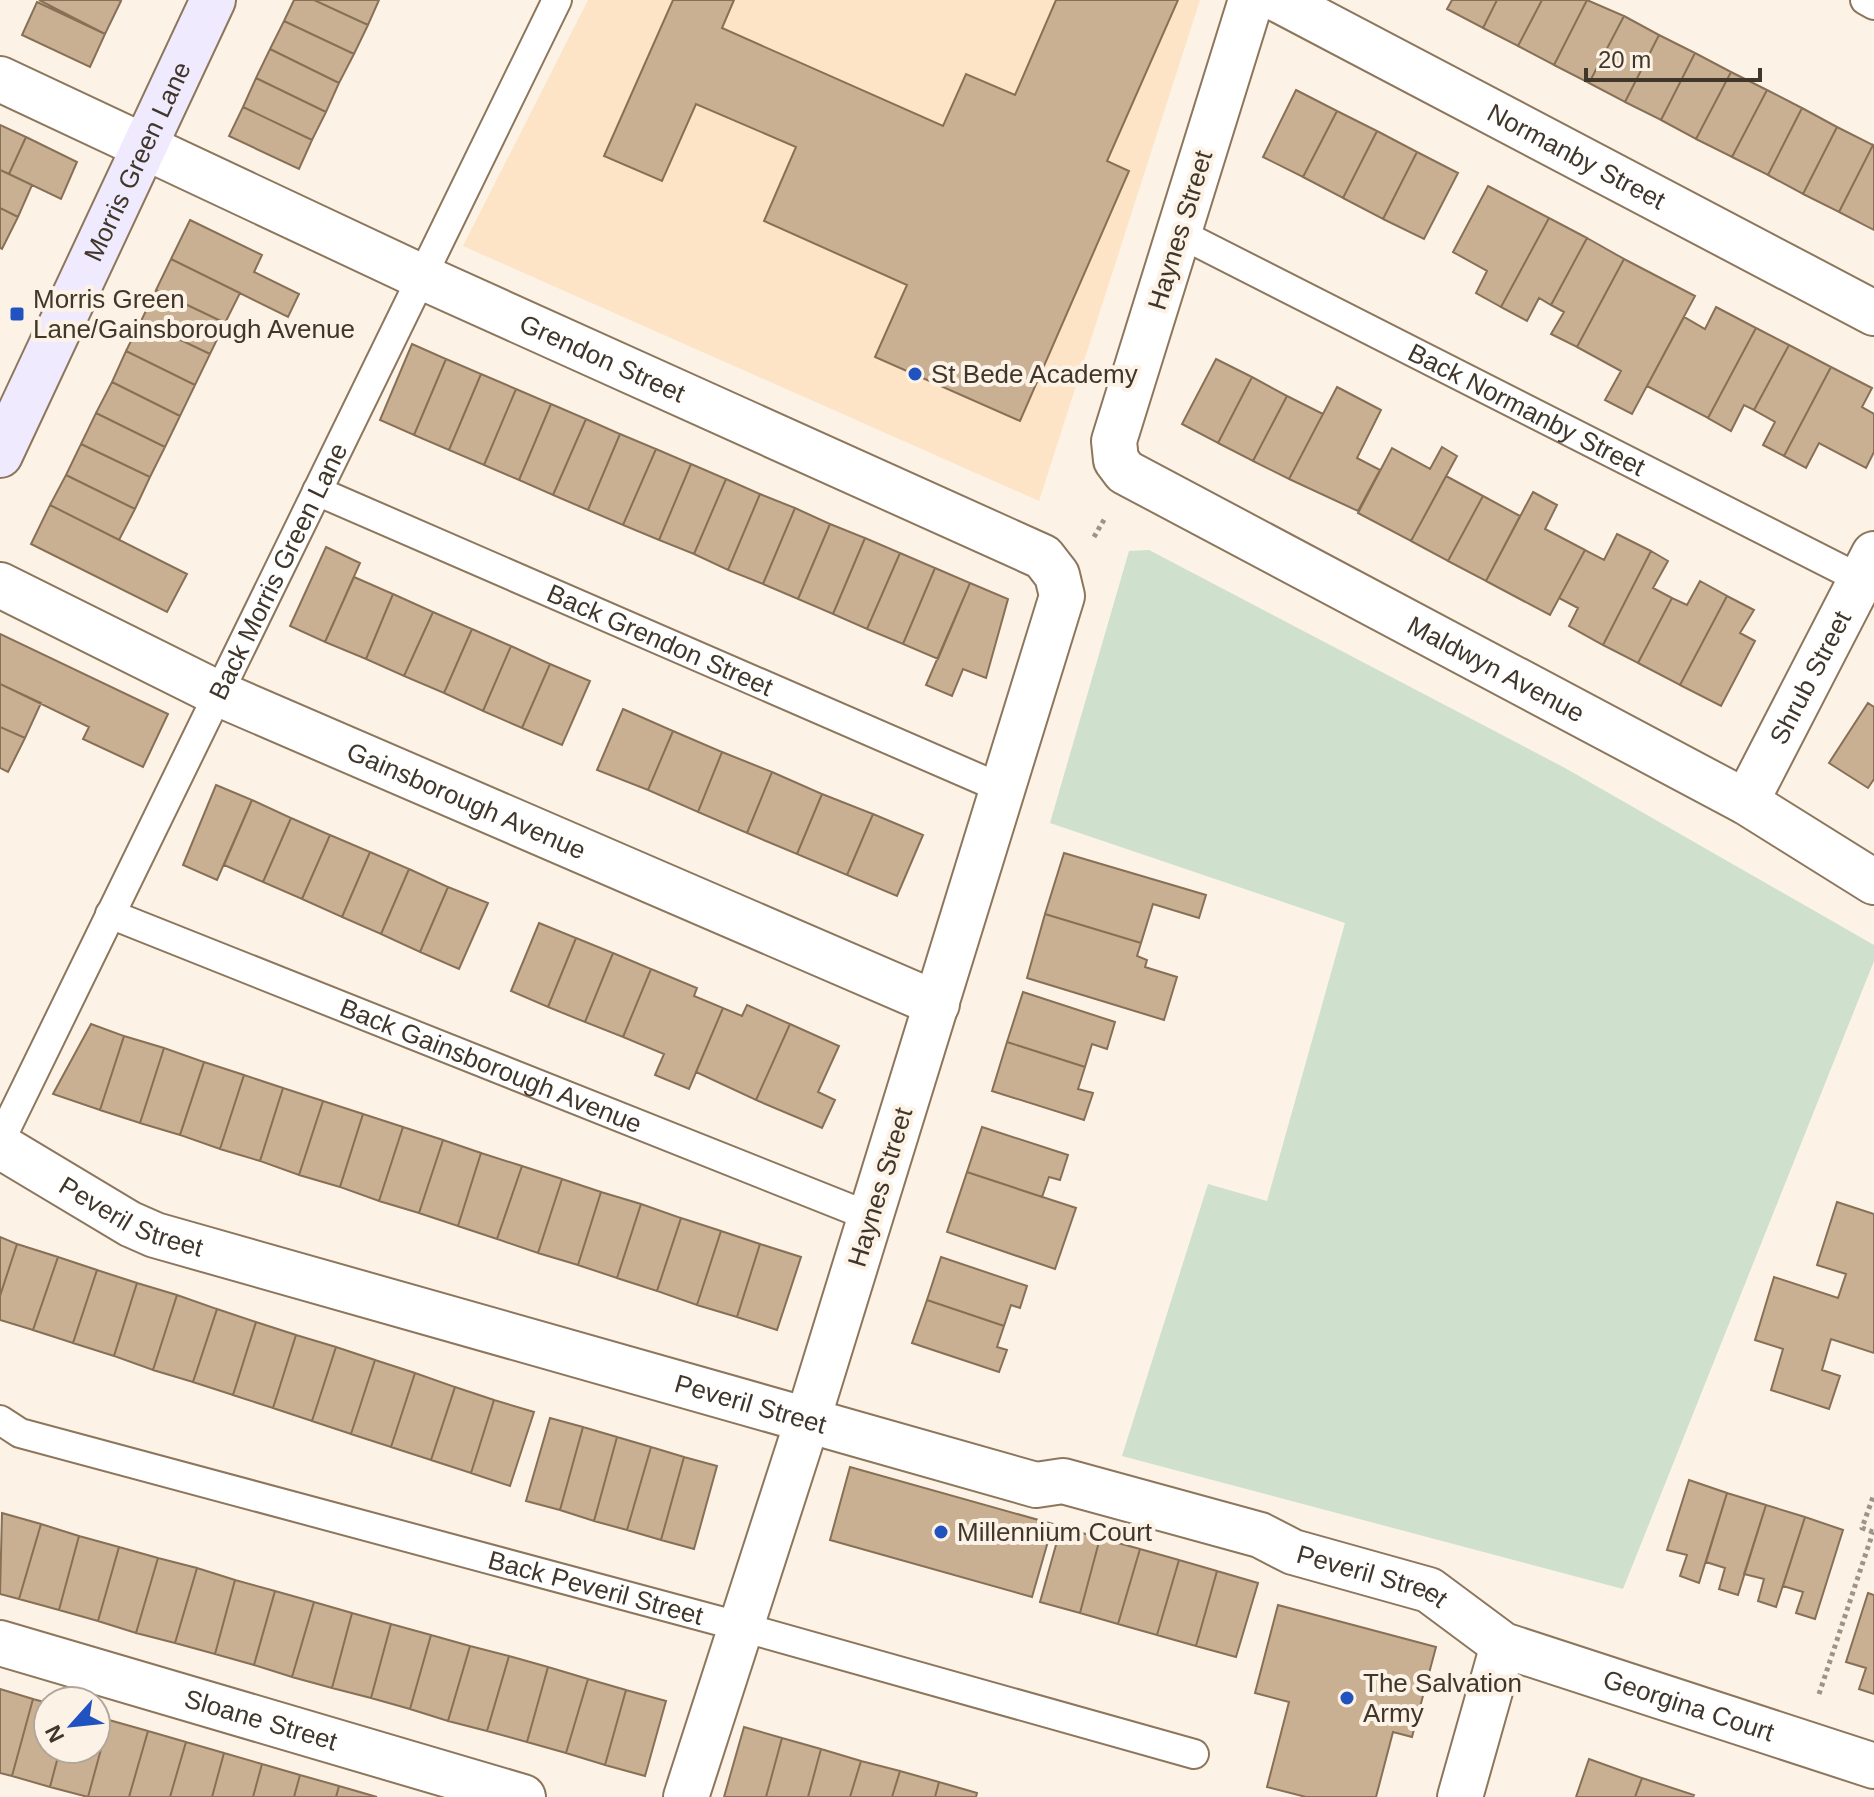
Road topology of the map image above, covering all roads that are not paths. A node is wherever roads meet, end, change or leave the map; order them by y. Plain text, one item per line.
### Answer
1 (213, 0) edge
2 (557, 0) edge
3 (1251, 0) edge
4 (1279, 0) edge
5 (1865, 0) edge
6 (1874, 5) edge
7 (0, 79) edge
8 (144, 148) junction
9 (1179, 233) junction
10 (422, 277) junction
11 (1874, 313) edge
12 (0, 455) edge
13 (1120, 466) joint
14 (317, 491) junction
15 (1870, 573) edge
16 (1057, 575) joint
17 (0, 585) edge
18 (219, 694) junction
19 (1003, 789) junction
20 (1746, 802) junction
21 (1874, 882) edge
22 (110, 914) junction
23 (937, 1004) junction
24 (0, 1143) edge
25 (871, 1217) junction
26 (808, 1419) junction
27 (0, 1420) edge
28 (742, 1627) junction
29 (0, 1643) edge
30 (1503, 1645) junction
31 (1194, 1754) dead end
32 (1874, 1766) edge
33 (523, 1797) edge
34 (686, 1797) edge
35 (1460, 1797) edge

1 - 8 street, Morris Green Lane
2 - 10 lane, Back Morris Green Lane
3 - 9 street, Haynes Street
4 - 11 street, Normanby Street
5 - 6 lane
7 - 8 street, Grendon Street
8 - 10 street, Grendon Street
8 - 12 street, Morris Green Lane
9 - 13 street, Haynes Street
9 - 15 lane, Back Normanby Street
10 - 14 lane, Back Morris Green Lane
10 - 16 street, Grendon Street
13 - 20 street, Maldwyn Avenue
14 - 18 lane, Back Morris Green Lane
14 - 19 lane, Back Grendon Street
15 - 20 street, Shrub Street
16 - 19 street, Haynes Street
17 - 18 street, Gainsborough Avenue
18 - 22 lane, Back Morris Green Lane
18 - 23 street, Gainsborough Avenue
19 - 23 street, Haynes Street
20 - 21 street, Maldwyn Avenue
22 - 24 lane, Back Morris Green Lane
22 - 25 lane, Back Gainsborough Avenue
23 - 25 street, Haynes Street
24 - 26 street, Peveril Street
25 - 26 street, Haynes Street
26 - 28 street, Haynes Street
26 - 30 street, Peveril Street
27 - 28 lane, Back Peveril Street
28 - 31 lane, Back Peveril Street
28 - 34 street, Haynes Street
29 - 33 street, Sloane Street
30 - 32 street, Georgina Court
30 - 35 street

